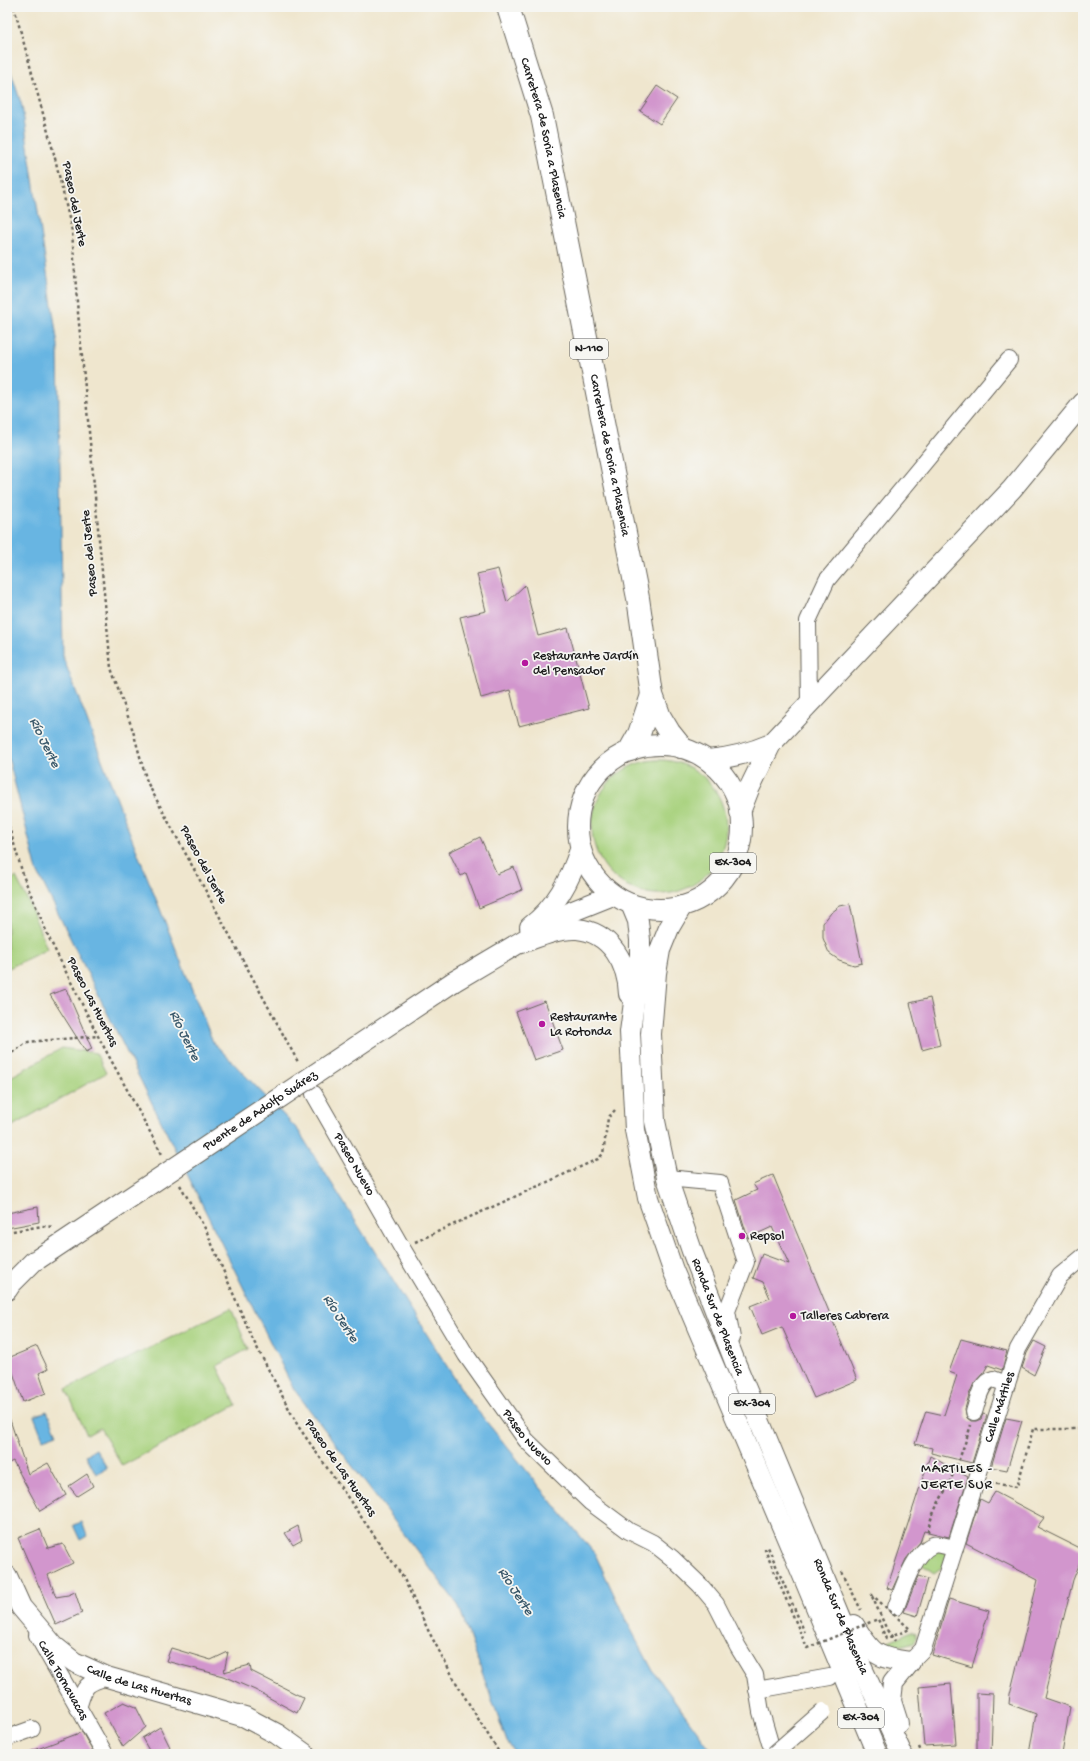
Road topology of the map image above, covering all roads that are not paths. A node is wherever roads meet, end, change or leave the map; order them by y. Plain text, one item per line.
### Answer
1 (508, 7) edge
2 (1009, 360) dead end
3 (1083, 403) edge
4 (652, 696) junction
5 (809, 704) junction
6 (771, 744) junction
7 (681, 747) junction
8 (630, 750) junction
9 (708, 760) junction
10 (740, 812) junction
11 (580, 850) junction
12 (613, 895) junction
13 (631, 904) junction
14 (682, 906) junction
15 (521, 943) junction
16 (488, 961) junction
17 (630, 1032) junction
18 (314, 1094) dead end
19 (667, 1178) junction
20 (1083, 1257) edge
21 (36, 1260) junction
22 (7, 1272) edge
23 (7, 1290) edge
24 (737, 1367) junction
25 (1007, 1384) junction
26 (974, 1412) road end
27 (955, 1548) junction
28 (822, 1572) junction
29 (7, 1576) edge
30 (20, 1607) junction
31 (896, 1607) dead end
32 (910, 1662) junction
33 (830, 1676) dead end
34 (107, 1677) junction
35 (757, 1690) junction
36 (78, 1708) junction
37 (822, 1711) dead end
38 (32, 1729) dead end
39 (7, 1738) edge
40 (772, 1748) edge
41 (104, 1754) edge
42 (305, 1754) edge
43 (877, 1754) edge
44 (902, 1754) edge
45 (907, 1754) edge

1 - 4 highway, Carretera de Soria a Plasencia / N-110
2 - 5 street
3 - 5 main road
4 - 7 highway, N-110
4 - 8 highway, N-110
5 - 6 main road
6 - 9 main road
6 - 10 main road
7 - 8 main road, EX-304
7 - 9 main road, EX-304
8 - 11 main road, EX-304
9 - 10 main road, EX-304
10 - 14 main road, EX-304
11 - 12 main road, EX-304
11 - 16 main road
12 - 13 main road, EX-304
12 - 15 main road
13 - 14 main road, EX-304
13 - 17 main road, Ronda Sur de Plasencia / EX-304
14 - 19 main road, Ronda Sur de Plasencia / EX-304
15 - 16 main road
15 - 17 main road
16 - 21 main road, Puente de Adolfo Suárez, bridge
17 - 43 main road, Ronda Sur de Plasencia / EX-304
18 - 35 street, Paseo Nuevo
19 - 24 main road, Ronda Sur de Plasencia / EX-304
19 - 24 street
20 - 25 street, Calle Mártiles
21 - 22 main road
21 - 23 main road
24 - 28 main road, Ronda Sur de Plasencia / EX-304
25 - 26 street
25 - 27 street, Calle Mártiles
27 - 31 street
27 - 32 street, Calle Mártiles
28 - 32 main road
28 - 44 main road, Ronda Sur de Plasencia / EX-304
29 - 30 main road, Calle de Las Huertas
30 - 34 main road, Calle de Las Huertas
30 - 36 street, Calle Tornavacas
32 - 45 main road
33 - 35 street
34 - 36 street
34 - 42 main road, Calle de Las Huertas
35 - 40 street, Paseo Nuevo
36 - 41 street, Calle Tornavacas
37 - 40 street, bridge
38 - 39 street

